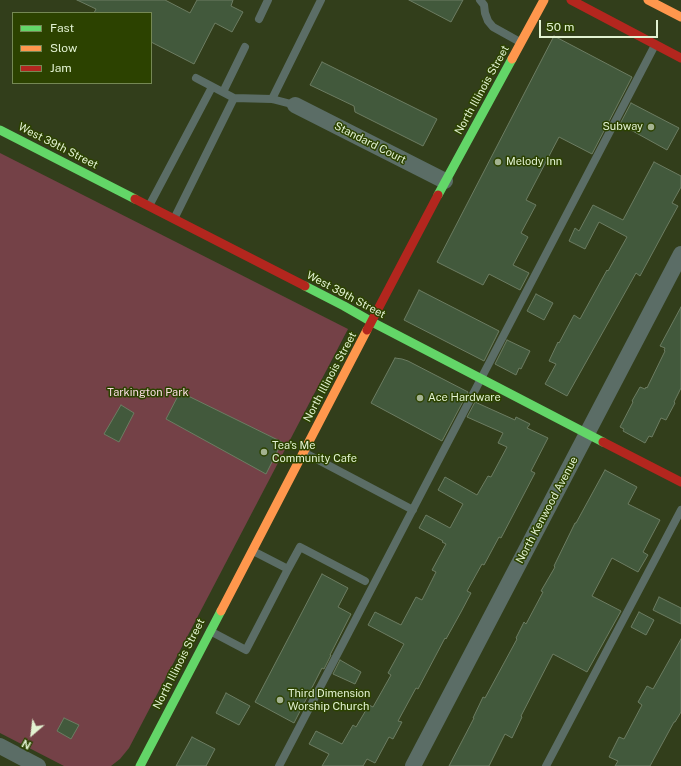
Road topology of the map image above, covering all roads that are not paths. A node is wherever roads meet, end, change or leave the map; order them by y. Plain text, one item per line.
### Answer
1 (268, 0) edge
2 (321, 0) edge
3 (480, 0) edge
4 (544, 0) edge
5 (571, 0) edge
6 (648, 0) edge
7 (681, 17) edge
8 (259, 19) dead end
9 (522, 42) junction
10 (656, 44) junction
11 (245, 47) dead end
12 (681, 58) edge
13 (196, 78) dead end
14 (212, 87) junction
15 (222, 92) junction
16 (234, 98) junction
17 (272, 99) junction
18 (295, 105) joint
19 (0, 130) edge
20 (445, 181) junction
21 (149, 206) junction
22 (174, 219) junction
23 (681, 254) edge
24 (372, 322) junction
25 (481, 378) junction
26 (587, 433) junction
27 (304, 452) junction
28 (681, 482) edge
29 (413, 510) junction
30 (681, 510) edge
31 (253, 550) junction
32 (288, 569) junction
33 (365, 581) dead end
34 (210, 631) junction
35 (0, 746) edge
36 (38, 766) edge
37 (140, 766) edge
38 (279, 766) edge
39 (413, 766) edge
40 (546, 766) edge

1 - 8 lane
2 - 17 lane
3 - 9 lane
4 - 9 street, North Illinois Street
5 - 10 street
6 - 7 street
9 - 20 street, North Illinois Street
10 - 12 street
10 - 25 lane
11 - 15 lane
13 - 14 lane
14 - 15 lane
14 - 21 lane
15 - 16 lane
16 - 17 lane
16 - 22 lane
17 - 18 lane
18 - 20 street, Standard Court
19 - 21 street, West 39th Street
20 - 24 street, North Illinois Street
21 - 22 street, West 39th Street
22 - 24 street, West 39th Street
23 - 26 street, North Kenwood Avenue
24 - 25 street, West 39th Street
24 - 27 street, North Illinois Street
25 - 26 street, West 39th Street
25 - 29 lane
26 - 28 street, West 39th Street
26 - 39 street, North Kenwood Avenue
27 - 29 lane
27 - 31 street, North Illinois Street
29 - 38 lane
30 - 40 lane
31 - 32 lane
31 - 34 street, North Illinois Street
32 - 33 lane
32 - 34 lane
34 - 37 street, North Illinois Street
35 - 36 street

